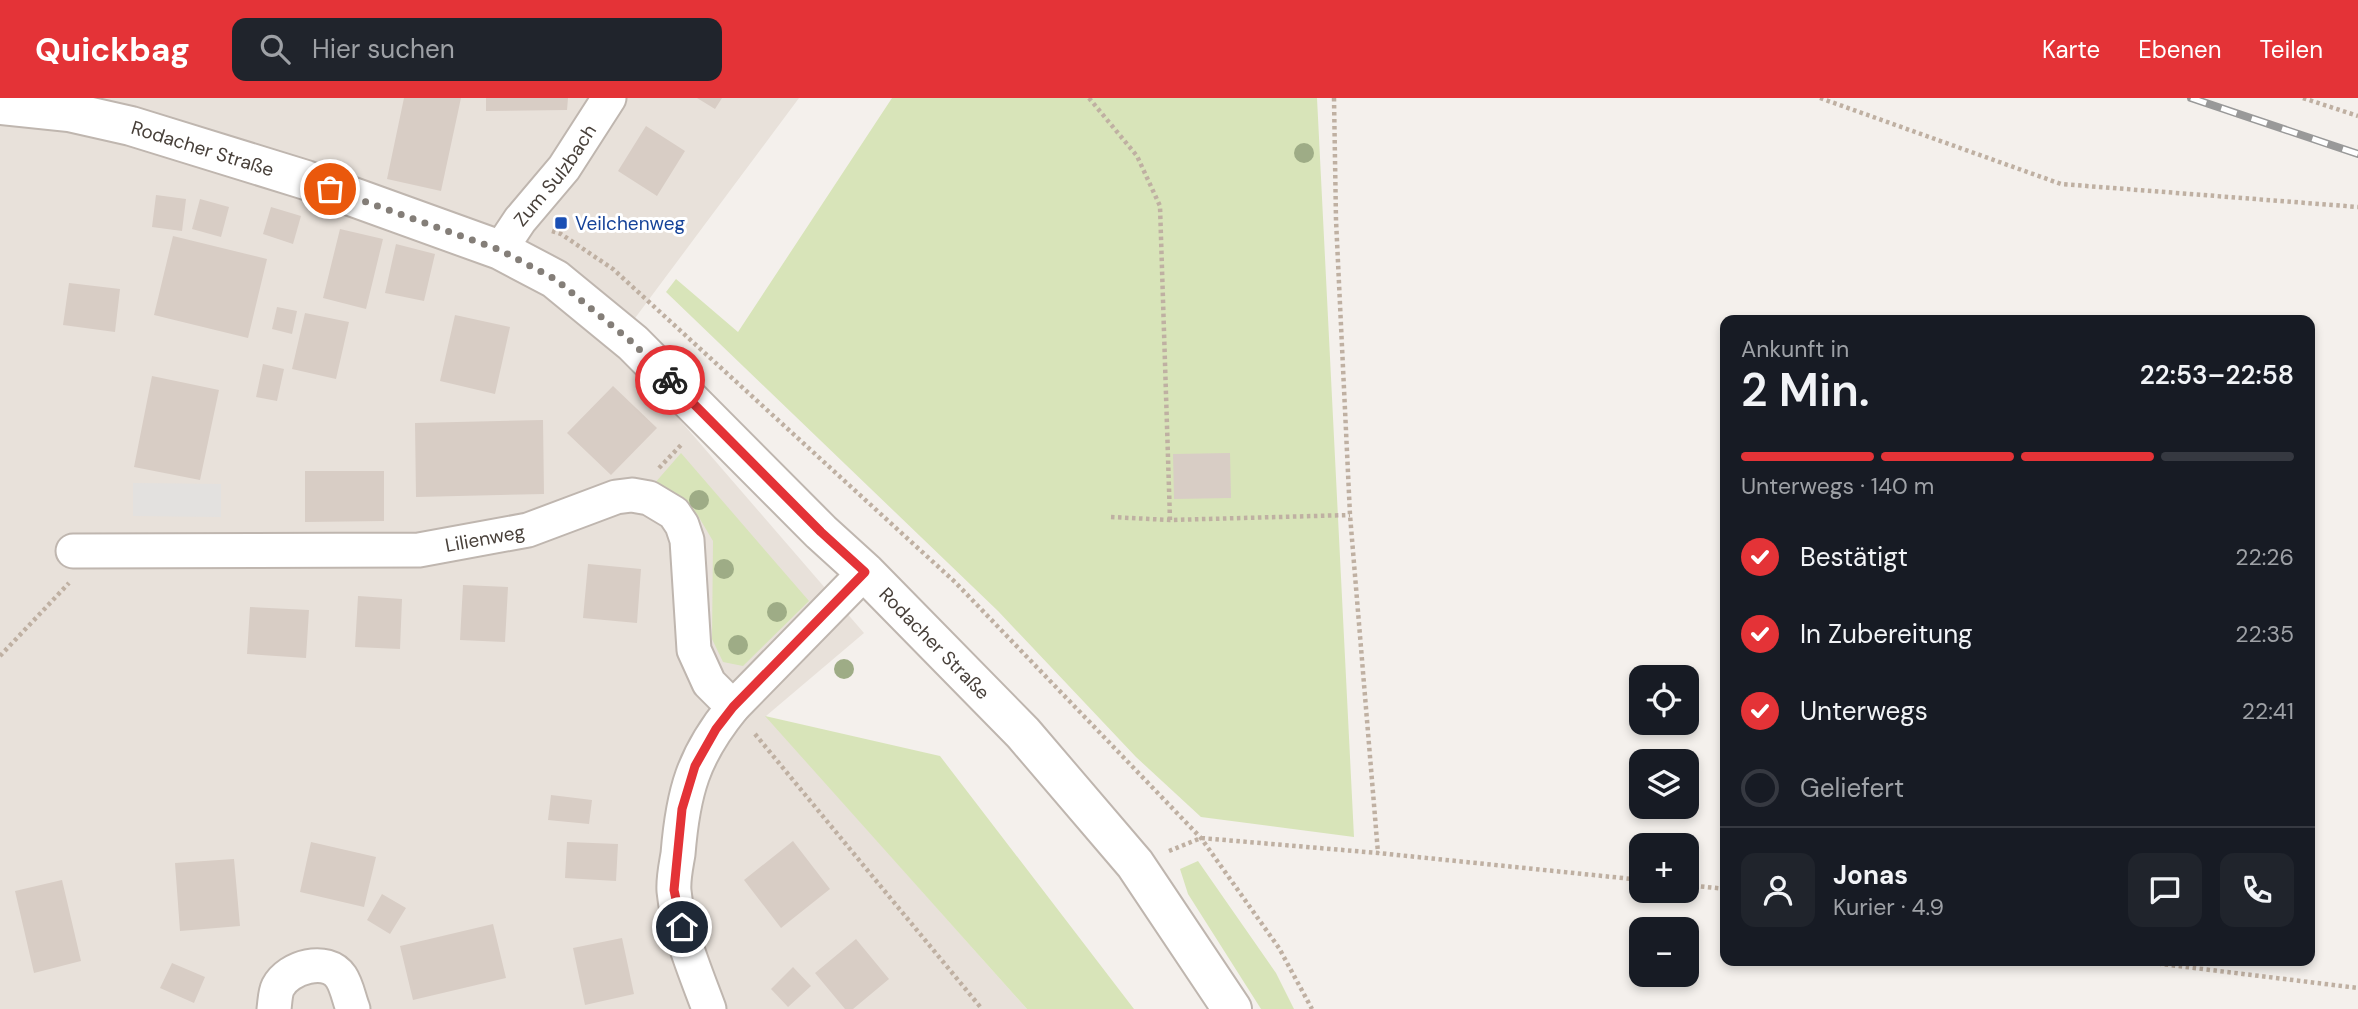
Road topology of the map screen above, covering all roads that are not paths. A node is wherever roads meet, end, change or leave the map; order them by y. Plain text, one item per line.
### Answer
1 (609, 98) edge
2 (0, 105) edge
3 (510, 235) junction
4 (73, 551) road end
5 (865, 572) junction
6 (733, 707) junction
7 (274, 1009) edge
8 (353, 1009) edge
9 (709, 1009) edge
10 (1233, 1009) edge

1 - 3 street, Zum Sulzbach
2 - 3 street, Rodacher Straße
3 - 5 street, Rodacher Straße
4 - 6 street, Lilienweg
5 - 6 street
5 - 10 street, Rodacher Straße
6 - 9 street
7 - 8 street

